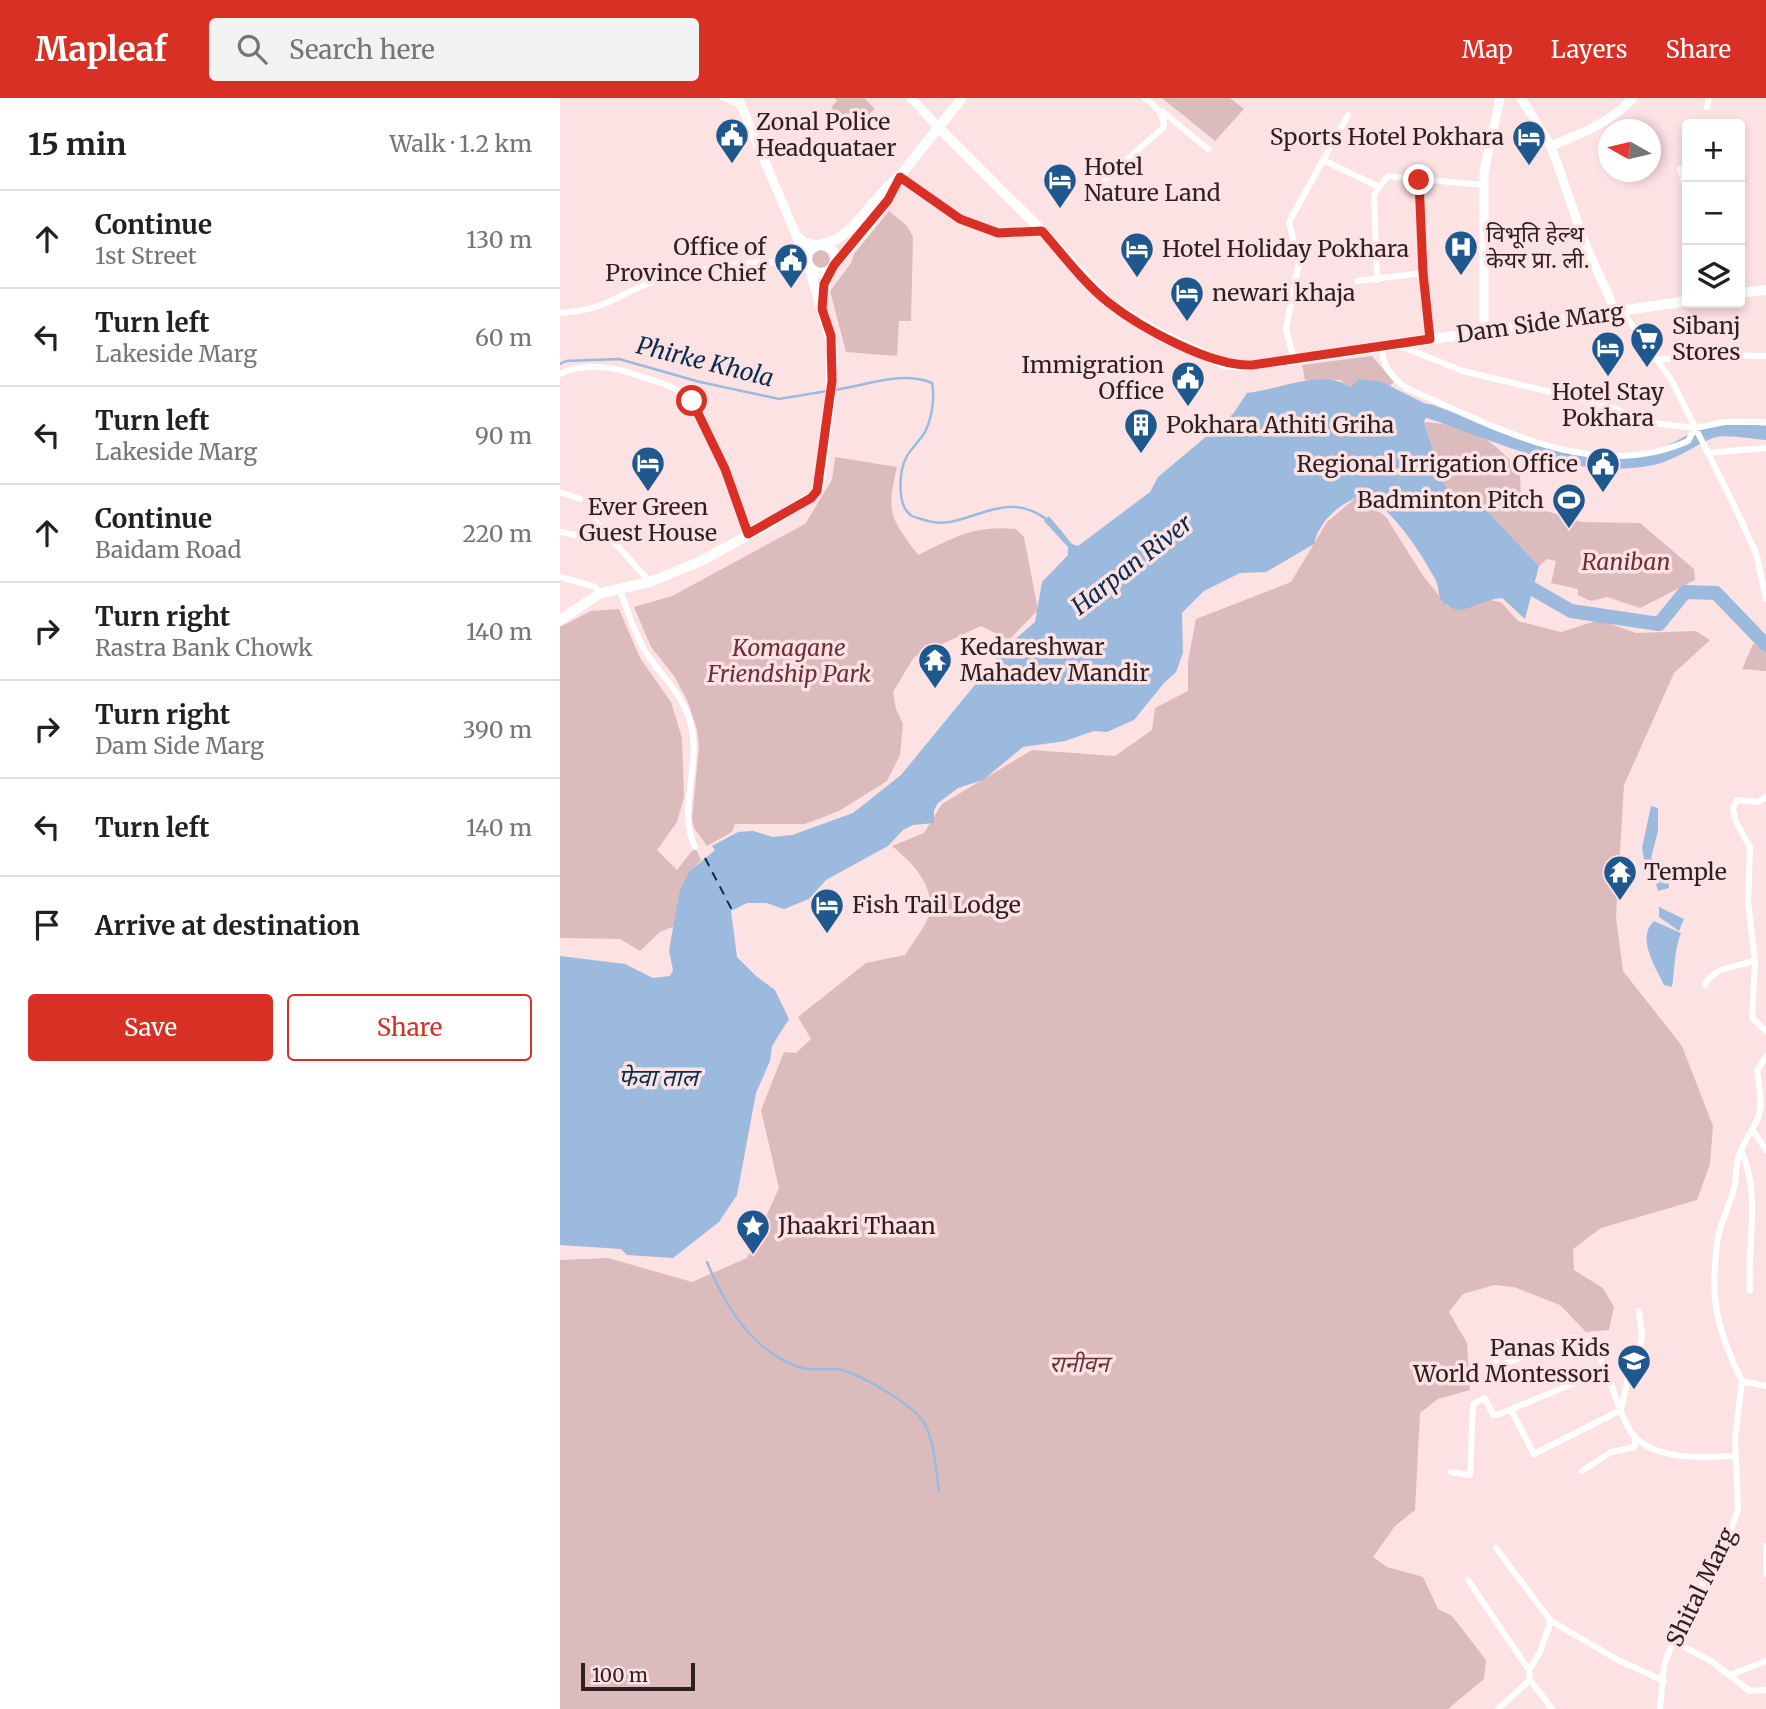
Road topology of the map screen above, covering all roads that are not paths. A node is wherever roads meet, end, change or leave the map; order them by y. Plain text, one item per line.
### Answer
1 (723, 98) edge
2 (911, 98) edge
3 (962, 98) edge
4 (1145, 98) edge
5 (1500, 98) edge
6 (1521, 98) edge
7 (1633, 98) edge
8 (1709, 98) edge
9 (739, 101) edge
10 (1707, 107) dead end
11 (1158, 109) junction
12 (1348, 115) dead end
13 (938, 127) junction
14 (1551, 146) junction
15 (1208, 149) dead end
16 (1323, 160) junction
17 (1680, 169) dead end
18 (900, 177) junction
19 (1105, 179) dead end
20 (1419, 180) junction
21 (1684, 182) edge
22 (1483, 185) junction
23 (1379, 187) junction
24 (793, 231) junction
25 (1042, 231) junction
26 (820, 244) junction
27 (808, 264) junction
28 (833, 267) junction
29 (1423, 273) junction
30 (1377, 280) junction
31 (1357, 281) dead end
32 (1766, 290) edge
33 (1745, 292) edge
34 (1682, 302) edge
35 (822, 309) junction
36 (1619, 311) junction
37 (560, 313) edge
38 (1484, 331) junction
39 (1430, 339) junction
40 (1395, 344) junction
41 (1382, 346) junction
42 (1766, 356) edge
43 (1294, 360) junction
44 (1656, 360) junction
45 (560, 374) edge
46 (1766, 422) edge
47 (1696, 431) junction
48 (1766, 449) edge
49 (1708, 453) junction
50 (560, 492) edge
51 (580, 499) dead end
52 (560, 532) edge
53 (748, 534) junction
54 (560, 578) edge
55 (650, 582) junction
56 (619, 588) junction
57 (601, 593) junction
58 (1766, 599) edge
59 (560, 620) edge
60 (1766, 797) edge
61 (695, 847) dead end
62 (1755, 960) junction
63 (1704, 985) dead end
64 (1766, 1031) edge
65 (1766, 1056) edge
66 (1754, 1132) junction
67 (1766, 1150) edge
68 (1742, 1152) junction
69 (1749, 1290) dead end
70 (1639, 1311) dead end
71 (1492, 1340) dead end
72 (1605, 1370) junction
73 (1742, 1381) junction
74 (1766, 1386) edge
75 (1511, 1410) junction
76 (1621, 1410) junction
77 (1634, 1437) junction
78 (1736, 1456) junction
79 (1582, 1471) dead end
80 (1451, 1472) dead end
81 (1766, 1546) edge
82 (1496, 1548) dead end
83 (1766, 1574) edge
84 (1468, 1580) dead end
85 (1551, 1621) junction
86 (1673, 1641) junction
87 (1766, 1661) edge
88 (1529, 1670) junction
89 (1730, 1675) junction
90 (1530, 1680) junction
91 (1664, 1681) junction
92 (1766, 1690) edge
93 (1552, 1708) edge
94 (1498, 1709) edge
95 (1660, 1709) edge

1 - 9 street
2 - 13 main road
3 - 13 main road
4 - 11 street
5 - 22 main road
6 - 14 main road
7 - 14 main road
8 - 10 street
9 - 24 main road
11 - 15 street
11 - 19 street
12 - 16 street
13 - 18 main road
13 - 25 main road, Dam Side Marg
14 - 36 main road
16 - 23 street
16 - 43 street
17 - 21 street
18 - 25 street
18 - 26 main road
18 - 28 main road
20 - 22 street
20 - 23 street
20 - 29 street
22 - 38 main road
23 - 30 street
24 - 26 main road
24 - 27 main road
25 - 43 main road, Dam Side Marg
26 - 27 main road
26 - 28 main road
27 - 28 main road
27 - 35 main road
27 - 37 street
28 - 35 main road
29 - 30 street
29 - 39 street
30 - 31 street
32 - 33 main road
34 - 36 main road, Dam Side Marg
35 - 53 main road
36 - 38 main road, Dam Side Marg
36 - 44 street
38 - 39 main road, Dam Side Marg
39 - 40 main road, Dam Side Marg
40 - 41 main road, Dam Side Marg
40 - 47 street
41 - 43 main road, Dam Side Marg
41 - 47 street
42 - 44 street
44 - 47 street
45 - 53 street
46 - 47 street
47 - 49 street
48 - 49 street
49 - 58 street
50 - 51 street
52 - 55 street
53 - 55 main road
54 - 57 street
55 - 56 main road
56 - 57 main road
56 - 61 street
57 - 59 main road
60 - 62 street
62 - 63 street
62 - 64 street
65 - 66 street
66 - 67 street
66 - 68 street
68 - 69 street
68 - 73 street
70 - 76 street
71 - 72 street
72 - 75 street
72 - 76 street
73 - 74 street
73 - 78 street, Shital Marg
75 - 76 street
75 - 80 street
76 - 77 street
77 - 78 street
77 - 79 street
78 - 86 street, Shital Marg
81 - 83 street
82 - 85 street
84 - 88 street
85 - 88 street
85 - 91 street
86 - 89 street
86 - 91 street, Shital Marg
87 - 89 street
88 - 90 street
89 - 92 street
90 - 93 street
90 - 94 street
91 - 95 street, Shital Marg

